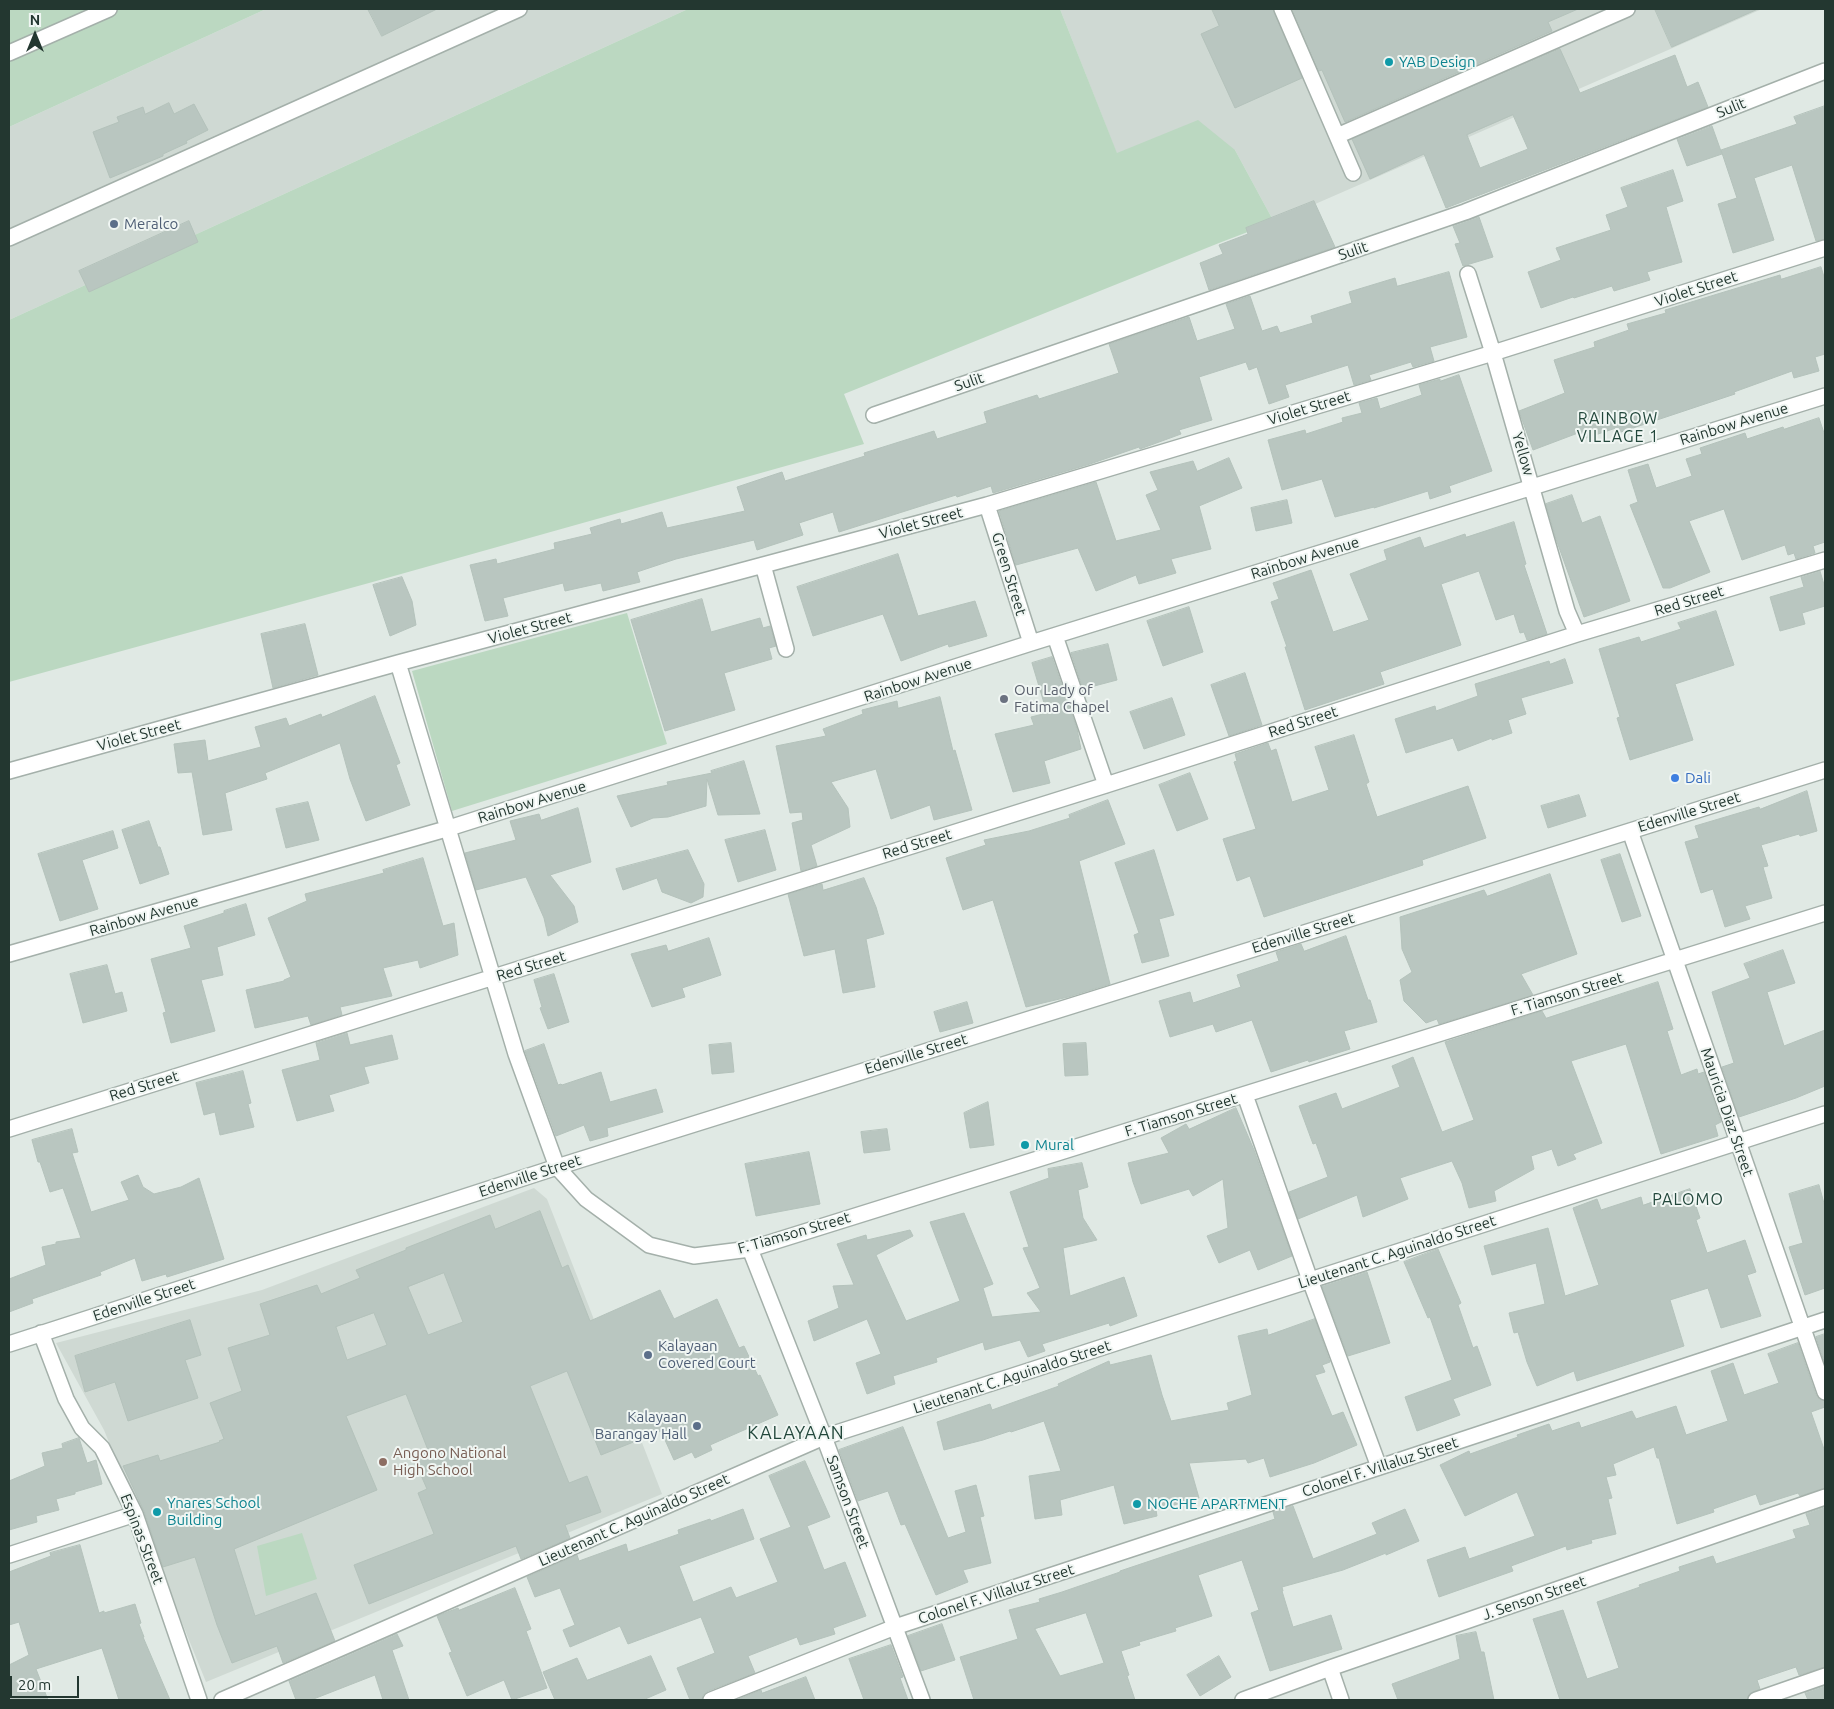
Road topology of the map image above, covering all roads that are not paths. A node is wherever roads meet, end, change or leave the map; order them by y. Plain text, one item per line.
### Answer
1 (109, 9) edge
2 (519, 9) edge
3 (1282, 9) edge
4 (1627, 9) edge
5 (9, 53) edge
6 (1825, 70) edge
7 (1336, 136) junction
8 (1353, 173) dead end
9 (9, 238) edge
10 (1825, 248) edge
11 (1468, 274) dead end
12 (1493, 353) junction
13 (1825, 396) edge
14 (874, 415) dead end
15 (1532, 486) junction
16 (987, 505) junction
17 (1825, 560) edge
18 (762, 565) junction
19 (1577, 634) junction
20 (1055, 636) junction
21 (1031, 643) junction
22 (786, 649) dead end
23 (398, 663) junction
24 (1825, 770) edge
25 (9, 771) edge
26 (1106, 785) junction
27 (446, 829) junction
28 (1630, 831) junction
29 (1825, 914) edge
30 (9, 954) edge
31 (1675, 961) junction
32 (492, 978) junction
33 (1245, 1095) junction
34 (1825, 1114) edge
35 (9, 1129) edge
36 (1738, 1142) junction
37 (557, 1167) junction
38 (750, 1249) junction
39 (1310, 1280) junction
40 (1825, 1320) edge
41 (1802, 1328) junction
42 (41, 1333) junction
43 (9, 1344) edge
44 (1825, 1392) edge
45 (824, 1437) junction
46 (1380, 1467) junction
47 (1825, 1497) edge
48 (135, 1514) junction
49 (9, 1555) edge
50 (895, 1627) junction
51 (1330, 1668) junction
52 (1825, 1676) edge
53 (199, 1700) edge
54 (222, 1700) edge
55 (711, 1700) edge
56 (922, 1700) edge
57 (1244, 1700) edge
58 (1341, 1700) edge
59 (1756, 1700) edge

1 - 5 street
2 - 9 street
3 - 7 street
4 - 7 street
6 - 14 street, Sulit
7 - 8 street
10 - 12 street, Violet Street
11 - 12 street, Yellow
12 - 15 street, Yellow
12 - 16 street, Violet Street
13 - 15 street, Rainbow Avenue
15 - 19 street, Yellow
15 - 20 street, Rainbow Avenue
16 - 18 street, Violet Street
16 - 21 street, Green Street
17 - 19 street, Red Street
18 - 22 street
18 - 23 street, Violet Street
19 - 26 street, Red Street
20 - 21 street, Rainbow Avenue
20 - 26 street
21 - 27 street, Rainbow Avenue
23 - 25 street, Violet Street
23 - 27 street
24 - 28 street, Edenville Street
26 - 32 street, Red Street
27 - 30 street, Rainbow Avenue
27 - 32 street
28 - 31 street, Mauricia Diaz Street
28 - 37 street, Edenville Street
29 - 31 street, F. Tiamson Street
31 - 33 street, F. Tiamson Street
31 - 36 street, Mauricia Diaz Street
32 - 35 street, Red Street
32 - 37 street
33 - 38 street, F. Tiamson Street
33 - 39 street
34 - 36 street, Lieutenant C. Aguinaldo Street
36 - 39 street, Lieutenant C. Aguinaldo Street
36 - 41 street, Mauricia Diaz Street
37 - 38 street, F. Tiamson Street
37 - 42 street, Edenville Street
38 - 45 street, Samson Street
39 - 45 street, Lieutenant C. Aguinaldo Street
39 - 46 street
40 - 41 street, Colonel F. Villaluz Street
41 - 44 street, Mauricia Diaz Street
41 - 46 street, Colonel F. Villaluz Street
42 - 43 street, Edenville Street
42 - 48 street, Espinas Street
45 - 50 street, Samson Street
45 - 54 street, Lieutenant C. Aguinaldo Street
46 - 50 street, Colonel F. Villaluz Street
47 - 51 street, J. Senson Street
48 - 49 street
48 - 53 street, Espinas Street
50 - 55 street, Colonel F. Villaluz Street
50 - 56 street, Samson Street
51 - 57 street, J. Senson Street
51 - 58 street
52 - 59 street

